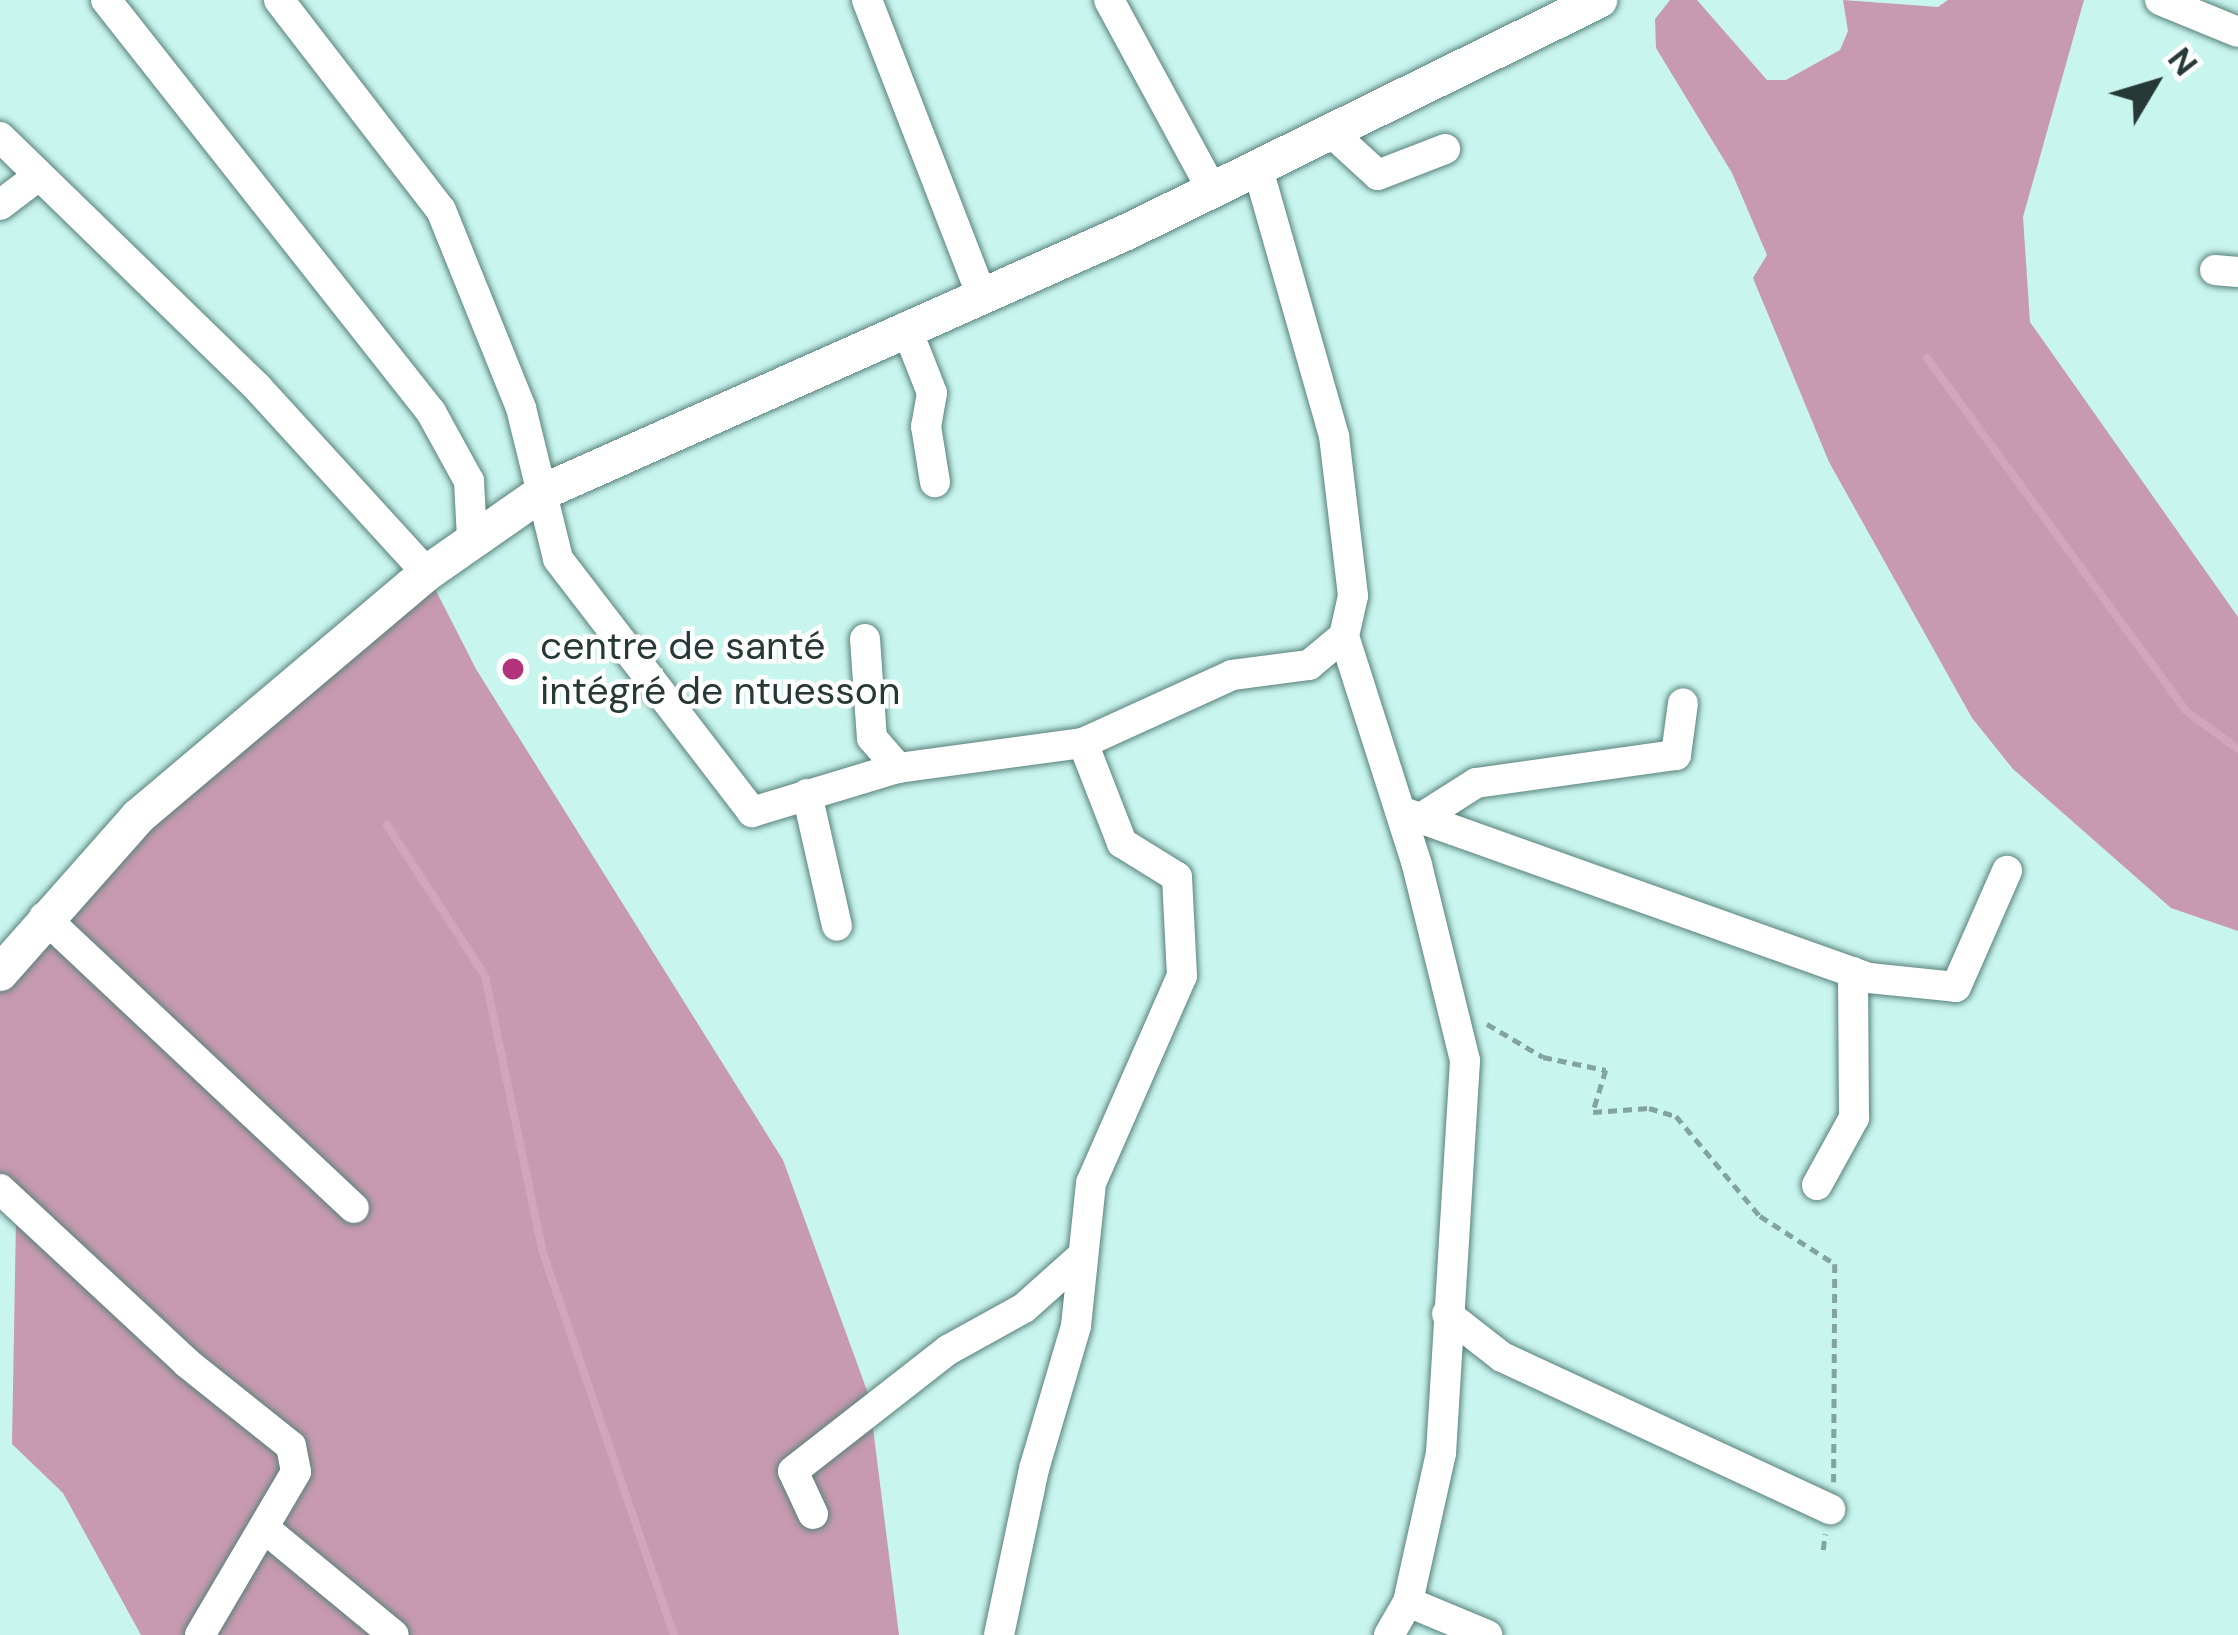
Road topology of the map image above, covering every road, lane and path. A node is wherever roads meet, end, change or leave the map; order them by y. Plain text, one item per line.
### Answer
1 (106, 0) edge
2 (279, 0) edge
3 (867, 0) edge
4 (1109, 0) edge
5 (2160, 0) edge
6 (1576, 5) edge
7 (2238, 32) edge
8 (1332, 133) junction
9 (0, 137) edge
10 (1445, 149) dead end
11 (1258, 169) junction
12 (37, 177) junction
13 (1211, 188) junction
14 (0, 205) edge
15 (981, 295) junction
16 (906, 327) junction
17 (935, 482) dead end
18 (543, 492) junction
19 (472, 538) junction
20 (427, 573) junction
21 (1344, 636) junction
22 (865, 639) dead end
23 (1683, 703) dead end
24 (1083, 742) junction
25 (898, 768) junction
26 (807, 794) junction
27 (1410, 814) junction
28 (2007, 871) dead end
29 (44, 917) junction
30 (837, 926) dead end
31 (1853, 972) junction
32 (0, 973) edge
33 (1455, 1007) junction
34 (1817, 1185) dead end
35 (0, 1189) edge
36 (354, 1208) dead end
37 (1080, 1258) junction
38 (1447, 1314) junction
39 (1830, 1509) junction
40 (813, 1514) dead end
41 (264, 1528) junction
42 (1822, 1550) dead end
43 (1408, 1602) junction
44 (200, 1635) edge
45 (394, 1635) edge
46 (999, 1635) edge
47 (1389, 1635) edge
48 (1486, 1635) edge

1 - 19 street
2 - 18 street
3 - 15 street
4 - 13 street
5 - 7 street
6 - 8 street
8 - 10 street
8 - 11 street
9 - 12 street
11 - 13 street
11 - 21 street
12 - 14 street
12 - 20 street
13 - 15 street
15 - 16 street
16 - 17 street
16 - 18 street
18 - 19 street
18 - 26 street
19 - 20 street
20 - 29 street
21 - 24 street
21 - 27 street
22 - 25 street
23 - 27 street
24 - 25 street
24 - 37 street
25 - 26 street
26 - 30 street
27 - 31 street
27 - 33 street
28 - 31 street
29 - 32 street
29 - 36 street
31 - 34 street
33 - 38 street
33 - 39 path
35 - 41 street
37 - 40 street
37 - 46 street
38 - 39 street
38 - 43 street
39 - 42 path
41 - 44 street
41 - 45 street
43 - 47 street
43 - 48 street

